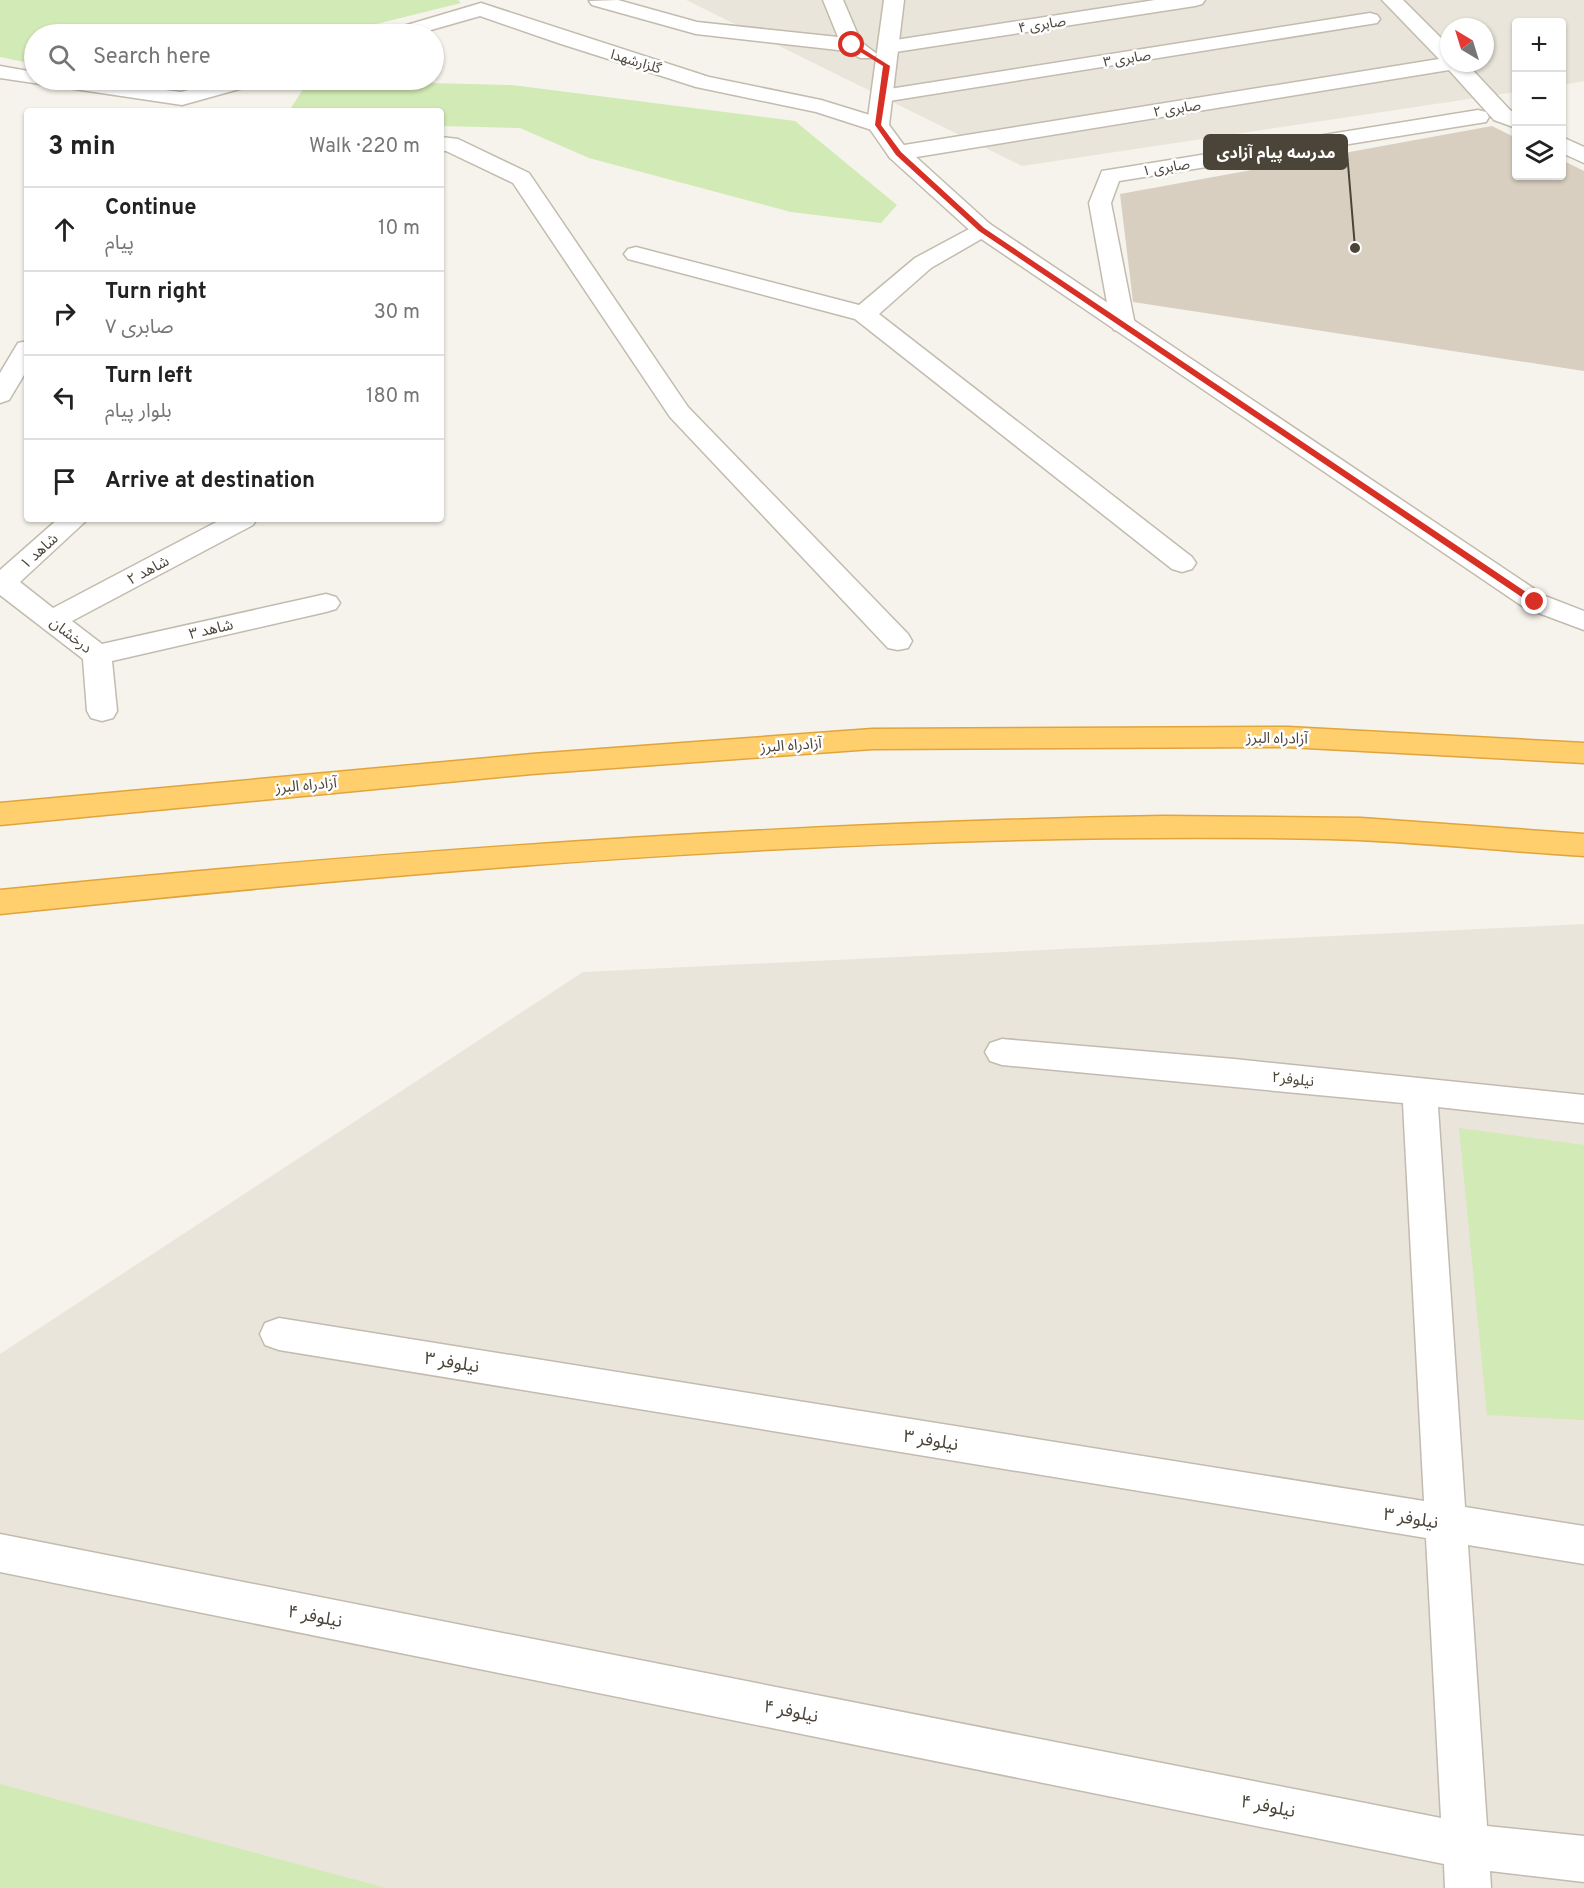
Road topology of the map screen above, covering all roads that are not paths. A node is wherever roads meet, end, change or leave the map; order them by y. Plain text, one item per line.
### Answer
1 (833, 0) edge
2 (894, 0) edge
3 (1195, 0) edge
4 (1392, 0) edge
5 (599, 1) edge
6 (482, 3) edge
7 (1370, 19) dead end
8 (424, 24) edge
9 (852, 45) junction
10 (1440, 49) edge
11 (888, 57) junction
12 (1440, 65) edge
13 (0, 72) edge
14 (1463, 72) edge
15 (24, 76) edge
16 (95, 90) edge
17 (223, 90) edge
18 (884, 96) junction
19 (183, 107) edge
20 (1478, 117) dead end
21 (1512, 120) edge
22 (878, 125) junction
23 (444, 144) edge
24 (1566, 146) edge
25 (898, 153) junction
26 (1584, 156) edge
27 (982, 230) junction
28 (636, 254) dead end
29 (864, 314) junction
30 (1123, 325) junction
31 (24, 353) edge
32 (0, 394) edge
33 (71, 522) edge
34 (237, 522) edge
35 (1182, 563) dead end
36 (2, 583) edge
37 (326, 603) dead end
38 (52, 620) junction
39 (1584, 621) edge
40 (898, 641) dead end
41 (97, 655) junction
42 (102, 711) dead end
43 (1584, 753) edge
44 (0, 814) edge
45 (1584, 845) edge
46 (0, 902) edge
47 (1002, 1052) dead end
48 (1420, 1093) junction
49 (1584, 1109) edge
50 (279, 1334) dead end
51 (1447, 1524) junction
52 (1584, 1545) edge
53 (0, 1553) edge
54 (1467, 1846) junction
55 (1584, 1859) edge
56 (1468, 1888) edge

1 - 9 street
2 - 11 street
3 - 11 street, صابری ۴
4 - 10 street
5 - 9 street
6 - 8 street, گلزارشهدا
6 - 22 street, گلزارشهدا
7 - 18 street, صابری ۳
9 - 11 street
11 - 18 street
12 - 25 street, صابری ۲
13 - 15 street
14 - 21 street
16 - 19 street
17 - 19 street
18 - 22 street
20 - 30 street, صابری ۱
22 - 25 street
23 - 40 street
24 - 26 street
25 - 27 street
27 - 29 street
27 - 30 street
28 - 29 street
29 - 35 street
30 - 39 street
31 - 32 street
33 - 36 street, شاهد ۱
34 - 38 street, شاهد ۲
36 - 38 street, درخشان
37 - 41 street, شاهد ۳
38 - 41 street, درخشان
41 - 42 street, درخشان
43 - 44 highway, آزادراه البرز
45 - 46 highway
47 - 48 street, ۲نیلوفر
48 - 49 street, ۲نیلوفر
48 - 51 street
50 - 51 street, نیلوفر ۳
51 - 52 street, نیلوفر ۳
51 - 54 street
53 - 54 street, نیلوفر ۴
54 - 55 street, نیلوفر ۴
54 - 56 street

